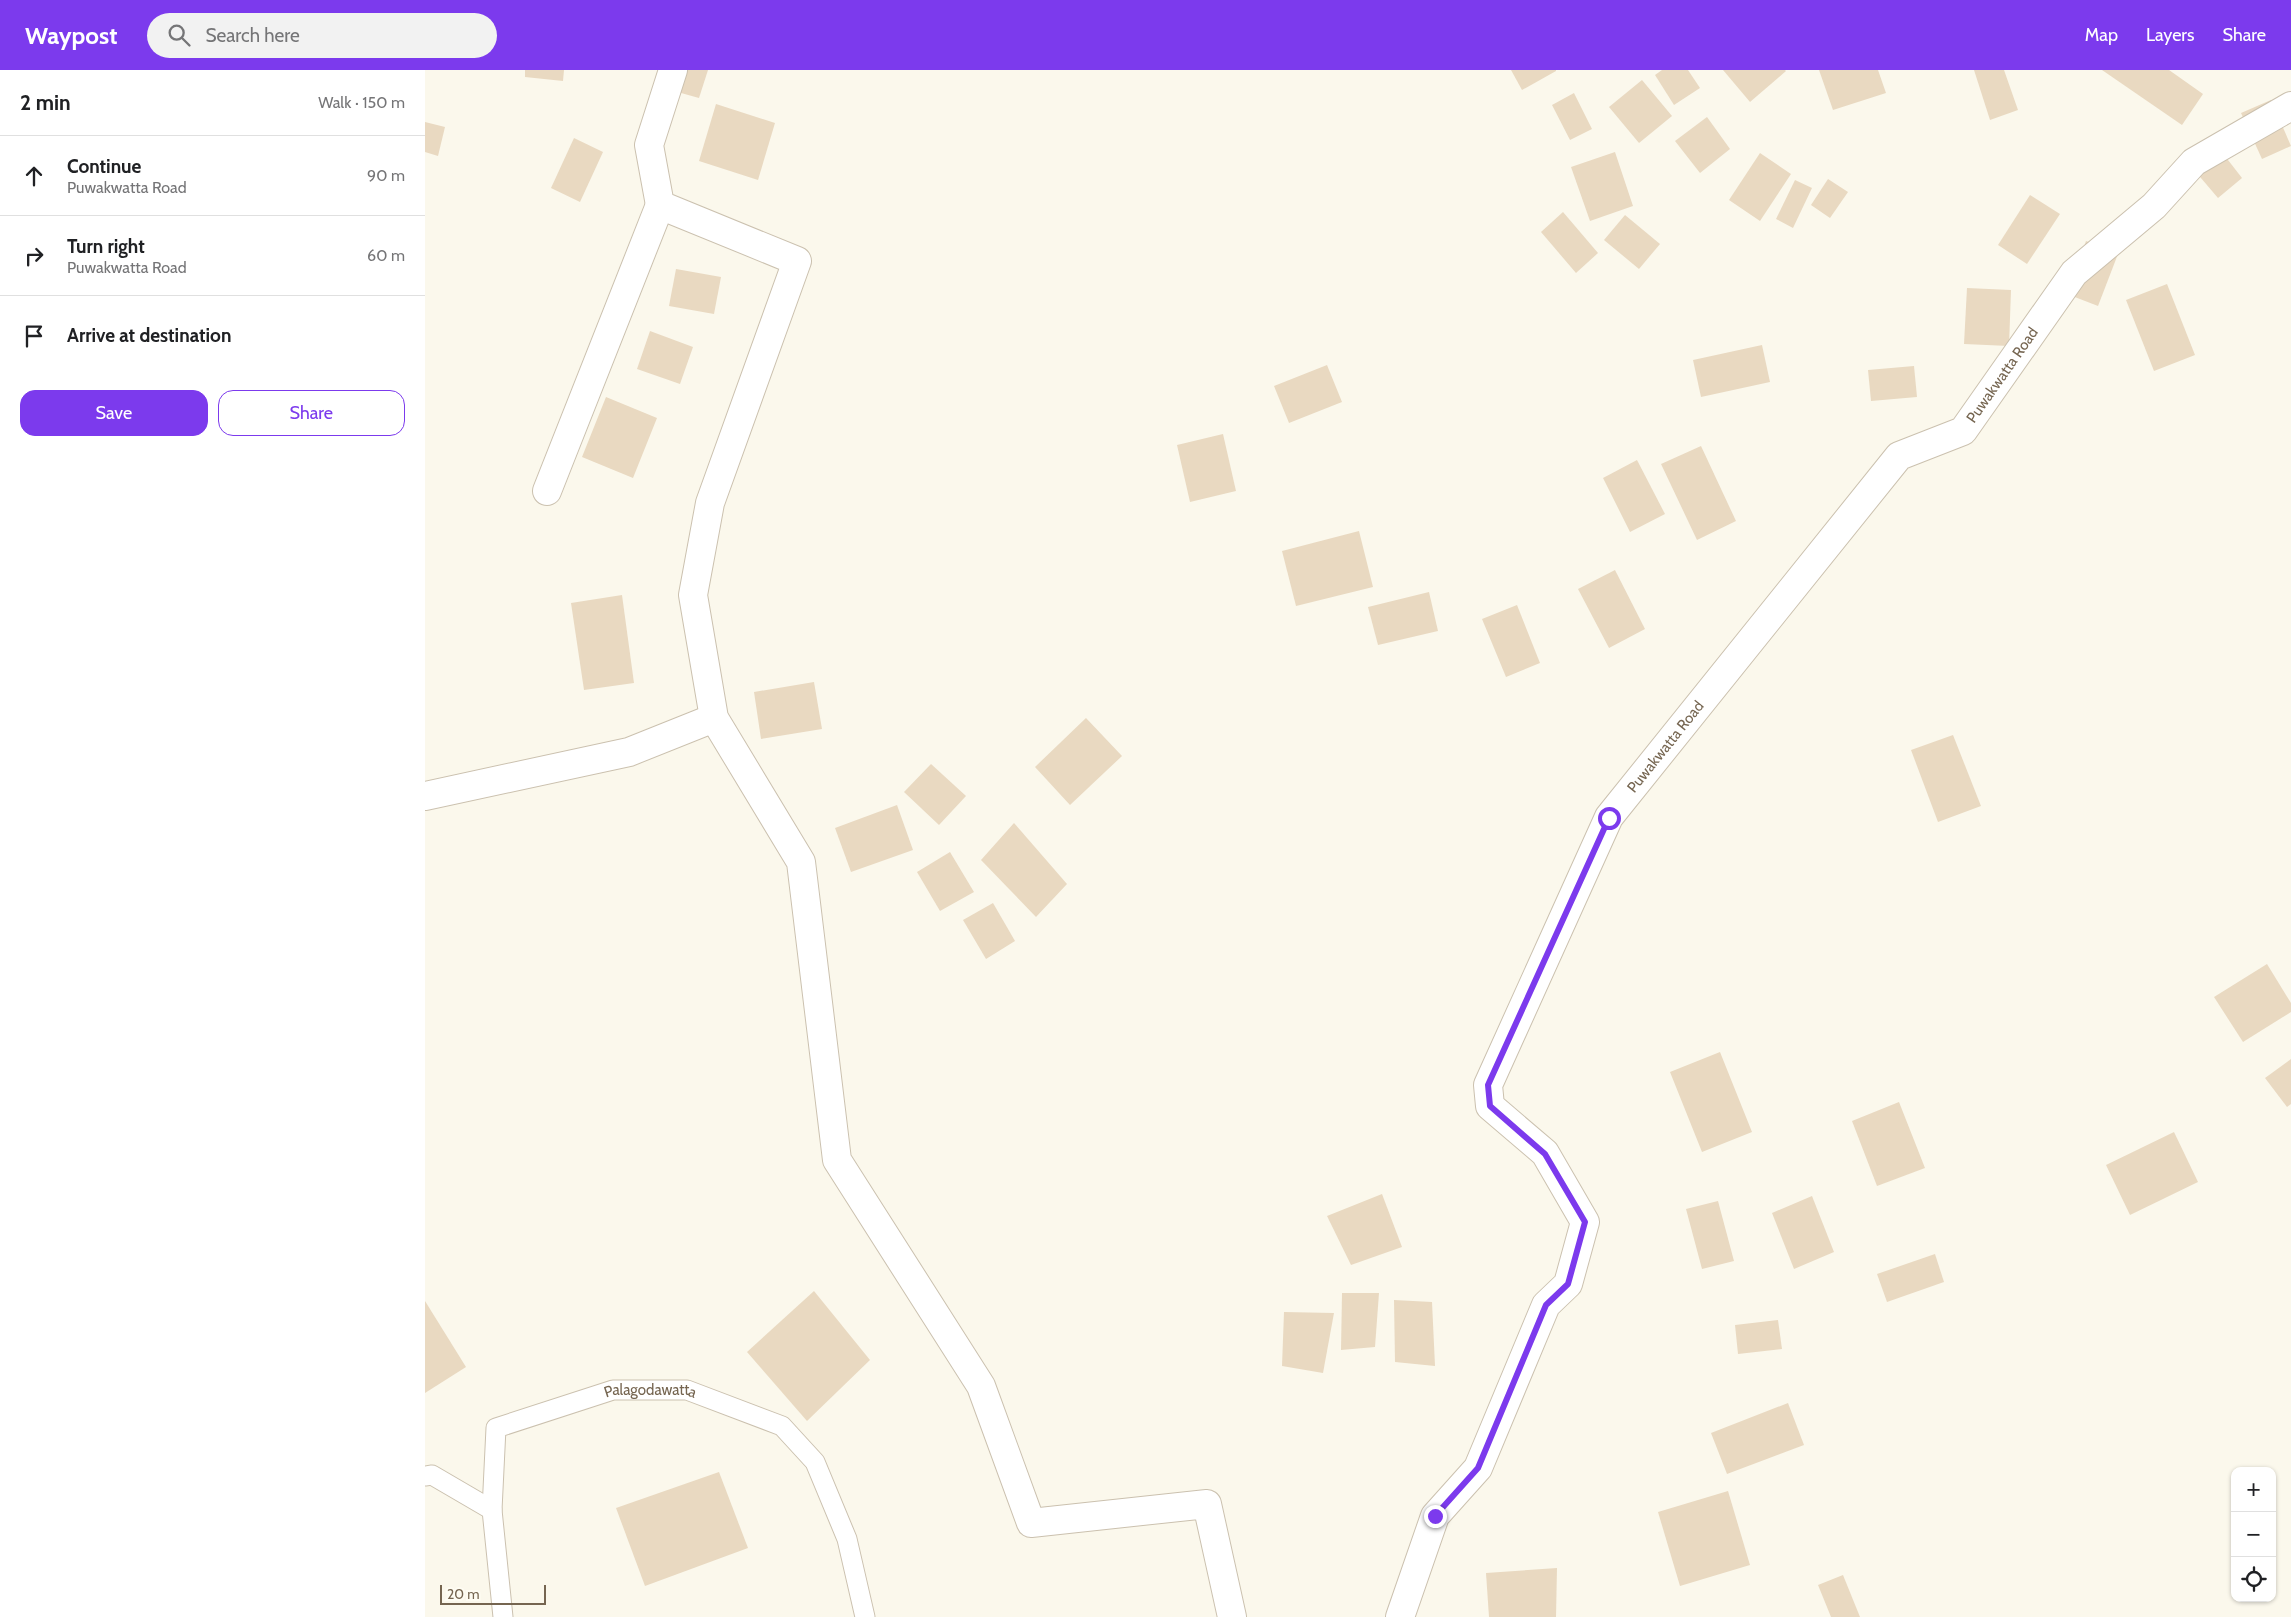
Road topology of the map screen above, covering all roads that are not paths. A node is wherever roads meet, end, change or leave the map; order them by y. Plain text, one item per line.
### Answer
1 (673, 70) edge
2 (2291, 106) edge
3 (660, 205) junction
4 (547, 491) dead end
5 (714, 718) junction
6 (425, 796) edge
7 (425, 1476) edge
8 (492, 1510) junction
9 (503, 1617) edge
10 (865, 1617) edge
11 (1232, 1617) edge
12 (1400, 1617) edge

1 - 3 street
2 - 12 street, Puwakwatta Road
3 - 4 street
3 - 5 street
5 - 6 street
5 - 11 street
7 - 8 lane
8 - 9 lane, Palagodawatta
8 - 10 lane, Palagodawatta

